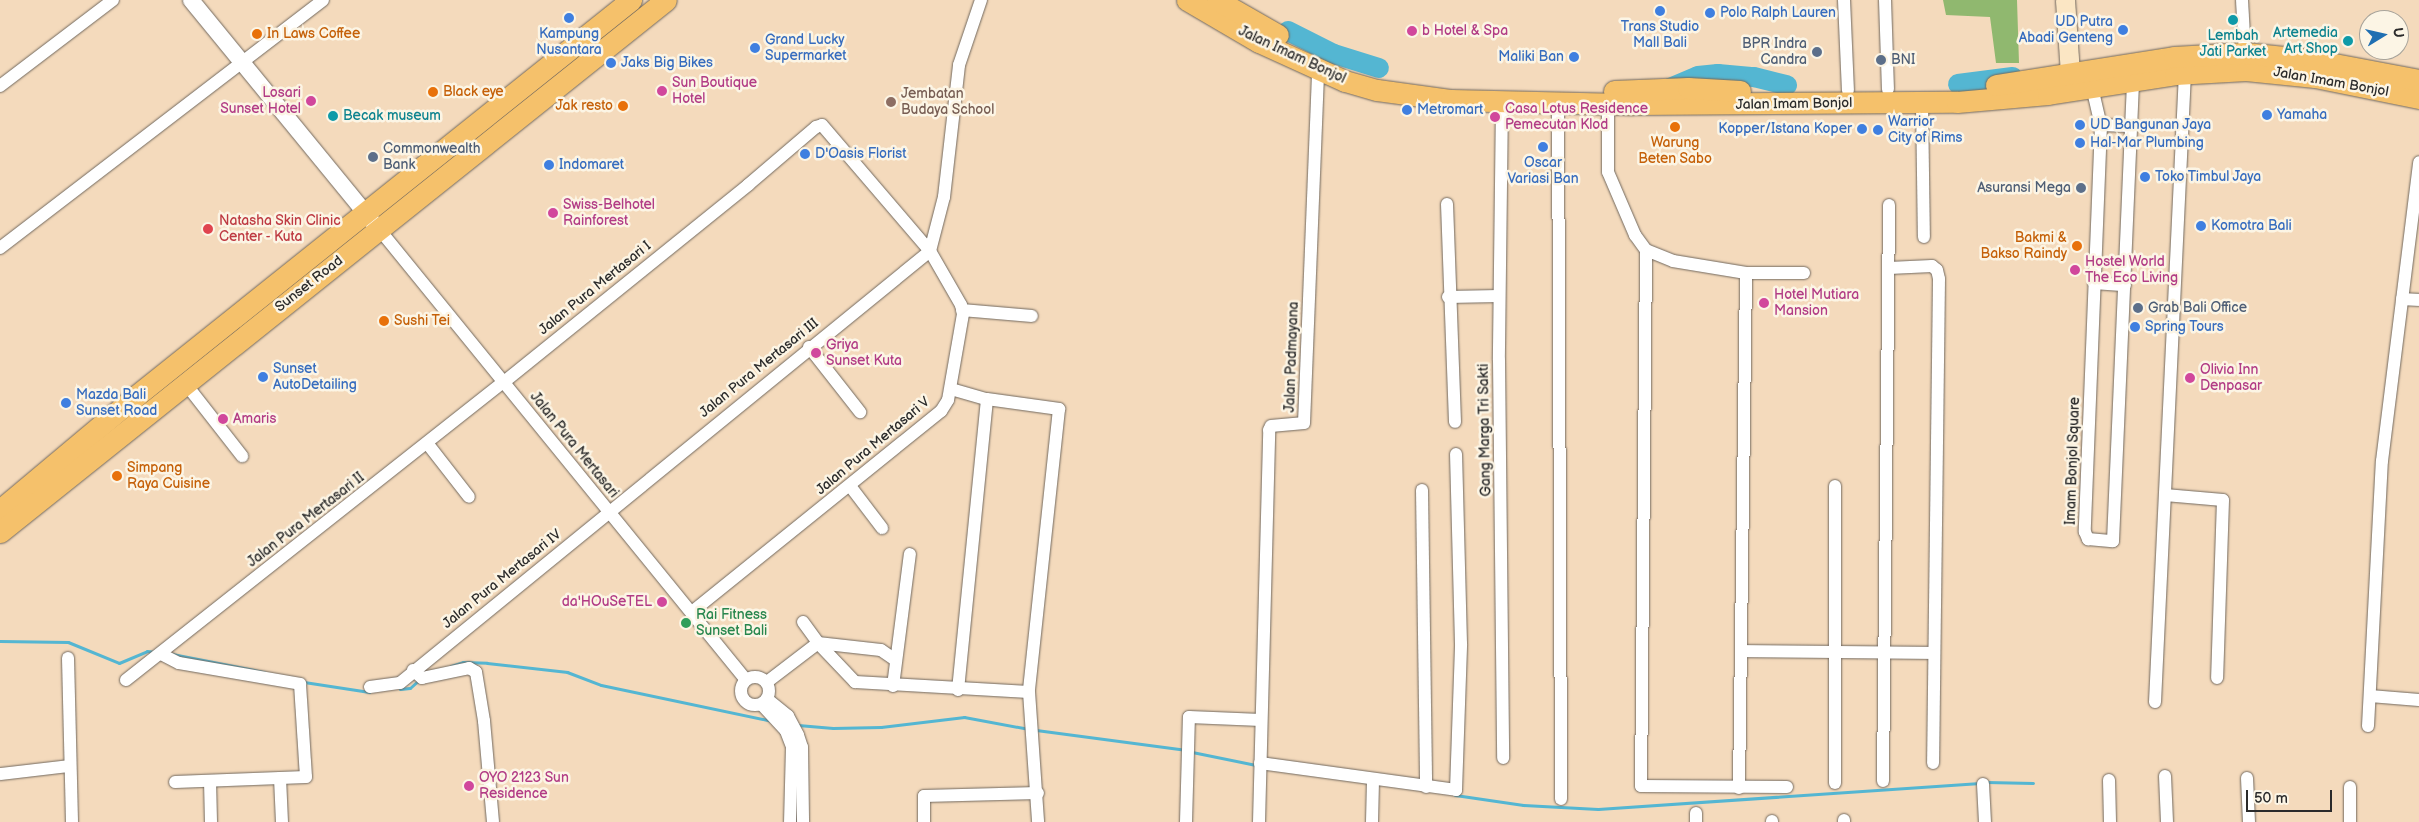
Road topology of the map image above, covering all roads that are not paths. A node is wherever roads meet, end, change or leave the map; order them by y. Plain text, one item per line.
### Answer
1 (113, 0) edge
2 (191, 0) edge
3 (323, 0) edge
4 (631, 0) edge
5 (666, 0) edge
6 (981, 0) edge
7 (1187, 0) edge
8 (1217, 0) edge
9 (1844, 0) edge
10 (1885, 0) edge
11 (2065, 0) edge
12 (2242, 0) edge
13 (612, 16) junction
14 (627, 31) junction
15 (2245, 53) junction
16 (241, 61) junction
17 (1318, 70) junction
18 (2185, 73) junction
19 (2419, 80) edge
20 (2133, 81) junction
21 (2070, 82) junction
22 (0, 86) edge
23 (2092, 87) junction
24 (1847, 88) junction
25 (1888, 89) junction
26 (1633, 97) junction
27 (2419, 98) edge
28 (1502, 102) junction
29 (1922, 102) junction
30 (1558, 103) junction
31 (1608, 103) junction
32 (2100, 125) junction
33 (2130, 126) junction
34 (2419, 162) edge
35 (1446, 204) dead end
36 (1890, 205) dead end
37 (372, 221) junction
38 (1924, 238) dead end
39 (0, 248) edge
40 (1646, 250) junction
41 (930, 251) junction
42 (1889, 268) junction
43 (1746, 273) junction
44 (1804, 273) dead end
45 (2094, 283) junction
46 (2125, 285) junction
47 (1499, 296) junction
48 (1448, 297) junction
49 (2402, 299) junction
50 (2419, 300) edge
51 (962, 310) junction
52 (1032, 316) dead end
53 (809, 347) junction
54 (504, 382) junction
55 (185, 383) junction
56 (951, 389) junction
57 (987, 399) junction
58 (860, 412) dead end
59 (1455, 422) dead end
60 (427, 443) junction
61 (1456, 454) dead end
62 (242, 456) dead end
63 (850, 486) junction
64 (1835, 486) dead end
65 (1422, 490) dead end
66 (2165, 495) junction
67 (469, 497) dead end
68 (0, 510) edge
69 (609, 510) junction
70 (882, 528) dead end
71 (0, 532) edge
72 (910, 554) dead end
73 (692, 612) junction
74 (803, 622) dead end
75 (818, 643) junction
76 (1741, 651) junction
77 (1834, 651) junction
78 (1885, 652) junction
79 (161, 654) junction
80 (1934, 654) junction
81 (68, 658) dead end
82 (894, 659) junction
83 (413, 670) junction
84 (2217, 678) dead end
85 (126, 680) dead end
86 (746, 680) junction
87 (767, 682) junction
88 (893, 686) junction
89 (370, 687) dead end
90 (958, 690) junction
91 (1030, 692) junction
92 (2370, 696) junction
93 (2419, 700) edge
94 (764, 702) junction
95 (2155, 702) dead end
96 (1261, 720) junction
97 (2368, 726) dead end
98 (1504, 758) dead end
99 (1260, 763) junction
100 (1933, 763) dead end
101 (69, 766) junction
102 (0, 774) edge
103 (2164, 776) dead end
104 (280, 778) junction
105 (2247, 778) dead end
106 (1373, 780) junction
107 (2109, 780) dead end
108 (210, 781) junction
109 (1883, 781) dead end
110 (176, 782) dead end
111 (1835, 782) dead end
112 (1983, 784) dead end
113 (1426, 787) junction
114 (1786, 787) dead end
115 (2350, 787) dead end
116 (1739, 788) junction
117 (1038, 793) junction
118 (1561, 799) dead end
119 (72, 822) edge
120 (211, 822) edge
121 (282, 822) edge
122 (493, 822) edge
123 (790, 822) edge
124 (803, 822) edge
125 (924, 822) edge
126 (1038, 822) edge
127 (1186, 822) edge
128 (1259, 822) edge
129 (1372, 822) edge
130 (1985, 822) edge
131 (2110, 822) edge
132 (2166, 822) edge
133 (2248, 822) edge
134 (2350, 822) edge

1 - 22 street
2 - 16 street
3 - 16 street
4 - 13 highway, Sunset Road
5 - 14 highway, Sunset Road
6 - 41 street
7 - 17 highway, Jalan Imam Bonjol
8 - 26 highway, Jalan Imam Bonjol
9 - 24 street
10 - 25 street
11 - 21 main road
12 - 15 street
13 - 14 highway
13 - 37 highway, Sunset Road
14 - 37 highway, Sunset Road
15 - 19 highway, Jalan Imam Bonjol
15 - 21 highway, Jalan Imam Bonjol
16 - 37 street
16 - 39 street
17 - 28 highway, Jalan Imam Bonjol
17 - 96 street, Jalan Padmayana
18 - 20 highway, Jalan Imam Bonjol
18 - 27 highway, Jalan Imam Bonjol
18 - 66 street
20 - 23 highway, Jalan Imam Bonjol
20 - 33 street, Imam Bonjol Square
21 - 23 highway, Jalan Imam Bonjol
21 - 25 highway, Jalan Imam Bonjol
21 - 29 highway, Jalan Imam Bonjol
23 - 32 street, Imam Bonjol Square
24 - 25 highway, Jalan Imam Bonjol
24 - 26 highway, Jalan Imam Bonjol
26 - 29 highway, Jalan Imam Bonjol
26 - 31 highway, Jalan Imam Bonjol
28 - 30 highway, Jalan Imam Bonjol
28 - 47 street, Gang Marga Tri Sakti
29 - 38 street
30 - 31 highway, Jalan Imam Bonjol
30 - 118 street
31 - 40 street
32 - 33 street
32 - 45 street, Imam Bonjol Square
33 - 46 street, Imam Bonjol Square
34 - 49 street
35 - 48 street
36 - 42 street
37 - 54 street, Jalan Pura Mertasari
37 - 55 highway, Sunset Road
37 - 68 highway, Sunset Road
40 - 43 street
40 - 116 street
41 - 51 street
41 - 53 street, Jalan Pura Mertasari III
41 - 54 street, Jalan Pura Mertasari I
42 - 78 street
42 - 80 street
43 - 44 street
43 - 76 street
45 - 46 street
45 - 46 street, Imam Bonjol Square
47 - 48 street
47 - 98 street, Gang Marga Tri Sakti
48 - 59 street
49 - 50 street
49 - 92 street
51 - 52 street
51 - 56 street, Jalan Pura Mertasari V
53 - 58 street
53 - 69 street, Jalan Pura Mertasari III
54 - 60 street, Jalan Pura Mertasari II
54 - 69 street, Jalan Pura Mertasari
55 - 62 street
55 - 71 highway, Sunset Road
56 - 57 street
56 - 63 street, Jalan Pura Mertasari V
57 - 90 street
57 - 91 street
60 - 67 street
60 - 79 street, Jalan Pura Mertasari II
61 - 113 street
63 - 70 street
63 - 73 street, Jalan Pura Mertasari V
64 - 77 street
65 - 113 street
66 - 84 street
66 - 95 street
69 - 73 street, Jalan Pura Mertasari
69 - 83 street, Jalan Pura Mertasari IV
72 - 82 street
73 - 86 street, Jalan Pura Mertasari
74 - 75 street
75 - 82 street
75 - 87 street
75 - 88 street
76 - 77 street
76 - 116 street
77 - 78 street
77 - 111 street
78 - 80 street
78 - 109 street
79 - 85 street, Jalan Pura Mertasari II
79 - 104 street
80 - 100 street
81 - 101 street
82 - 88 street
83 - 89 street, Jalan Pura Mertasari IV
83 - 122 street
86 - 87 street
86 - 94 street
87 - 94 street
88 - 90 street
90 - 91 street
91 - 117 street
92 - 93 street
92 - 97 street
94 - 123 street
94 - 124 street
96 - 99 street, Jalan Padmayana
96 - 127 street
99 - 106 street
99 - 128 street, Jalan Padmayana
101 - 102 street
101 - 119 street
103 - 132 street
104 - 108 street
104 - 121 street
105 - 133 street
106 - 113 street
106 - 129 street
107 - 131 street
108 - 110 street
108 - 120 street
112 - 130 street
114 - 116 street
115 - 134 street
117 - 125 street
117 - 126 street

